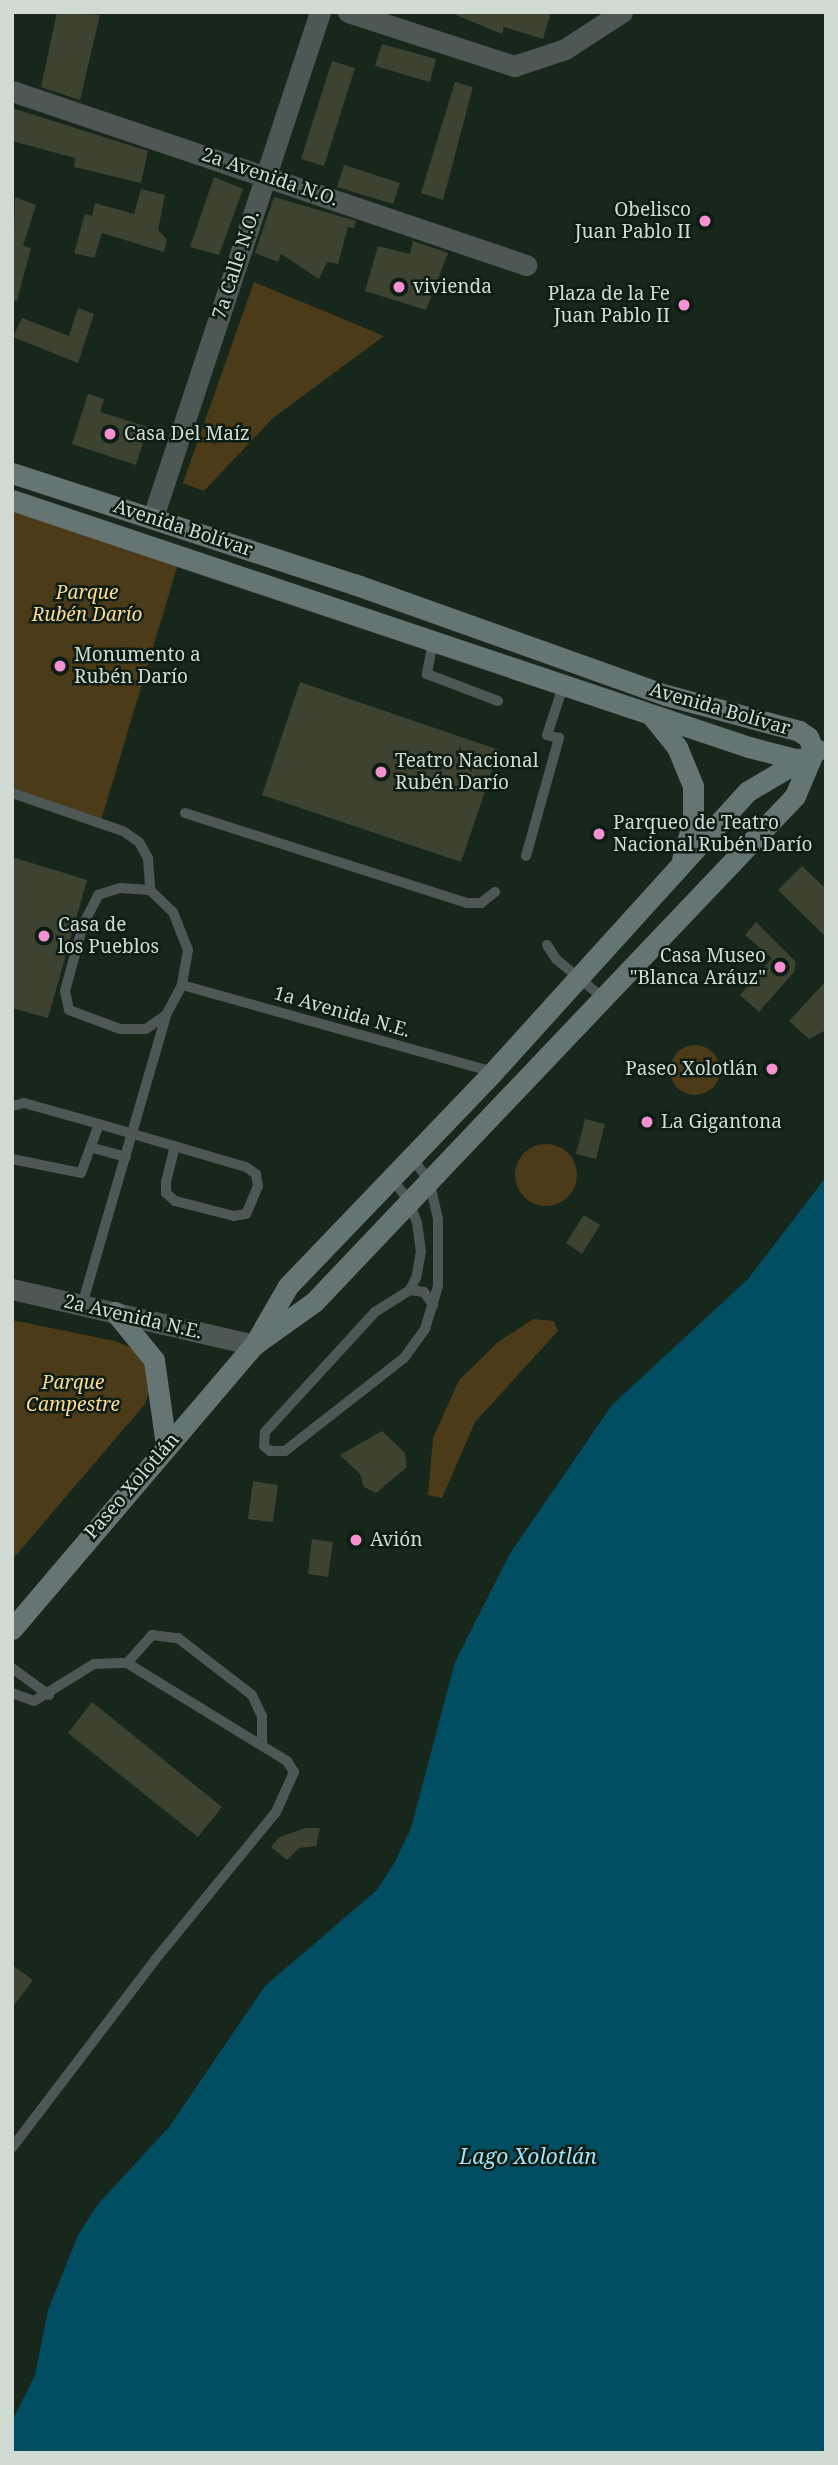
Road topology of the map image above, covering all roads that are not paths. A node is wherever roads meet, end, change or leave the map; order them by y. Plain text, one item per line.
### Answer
1 (320, 12) edge
2 (348, 12) edge
3 (622, 12) edge
4 (12, 91) edge
5 (265, 176) junction
6 (526, 265) dead end
7 (12, 473) edge
8 (12, 500) edge
9 (153, 517) junction
10 (433, 642) junction
11 (563, 687) junction
12 (498, 701) dead end
13 (651, 715) junction
14 (826, 730) edge
15 (799, 731) junction
16 (820, 749) edge
17 (12, 793) edge
18 (185, 813) dead end
19 (526, 856) dead end
20 (681, 865) junction
21 (150, 890) junction
22 (495, 892) dead end
23 (547, 945) dead end
24 (579, 979) junction
25 (182, 985) junction
26 (602, 997) junction
27 (166, 1015) junction
28 (493, 1072) junction
29 (12, 1105) edge
30 (99, 1124) junction
31 (132, 1134) junction
32 (175, 1146) junction
33 (93, 1148) junction
34 (125, 1157) junction
35 (12, 1158) edge
36 (412, 1158) junction
37 (392, 1179) junction
38 (429, 1181) junction
39 (409, 1200) junction
40 (12, 1289) edge
41 (410, 1290) junction
42 (82, 1305) junction
43 (433, 1305) junction
44 (115, 1312) junction
45 (254, 1345) junction
46 (166, 1445) junction
47 (12, 1629) edge
48 (127, 1663) junction
49 (12, 1668) edge
50 (12, 1693) edge
51 (49, 1695) junction
52 (262, 1746) junction
53 (12, 2148) edge

1 - 5 street, 7a Calle N.O.
2 - 3 street
4 - 5 street, 2a Avenida N.O.
5 - 6 street, 2a Avenida N.O.
5 - 9 street, 7a Calle N.O.
7 - 9 street, Avenida Bolívar
8 - 10 street, Avenida Bolívar
9 - 15 street, Avenida Bolívar
10 - 11 street, Avenida Bolívar
10 - 12 lane
11 - 13 street, Avenida Bolívar
11 - 19 lane
13 - 16 street, Avenida Bolívar
13 - 20 street
14 - 15 street
15 - 16 street, Avenida Bolívar
16 - 20 street, Paseo Xolotlán
16 - 26 street, Paseo Xolotlán
17 - 21 lane
18 - 22 lane
20 - 24 street, Paseo Xolotlán
21 - 25 lane
21 - 27 lane
23 - 24 lane
24 - 26 lane
24 - 28 street, Paseo Xolotlán
25 - 27 lane
25 - 28 lane, 1a Avenida N.E.
26 - 38 street, Paseo Xolotlán
27 - 31 lane
28 - 36 street, Paseo Xolotlán
29 - 30 lane
30 - 31 lane
30 - 33 lane
31 - 32 lane
31 - 34 lane
32 - 32 lane
33 - 34 lane
33 - 35 lane
34 - 42 lane
36 - 37 street, Paseo Xolotlán
36 - 38 lane
37 - 39 lane
37 - 45 street, Paseo Xolotlán
38 - 39 street, Paseo Xolotlán
38 - 43 lane
39 - 41 lane
39 - 45 street, Paseo Xolotlán
40 - 42 street, 2a Avenida N.E.
41 - 43 lane
41 - 43 lane
42 - 44 street, 2a Avenida N.E.
44 - 45 street, 2a Avenida N.E.
44 - 46 street
45 - 46 street, Paseo Xolotlán
46 - 47 street, Paseo Xolotlán
48 - 51 lane
48 - 52 lane
48 - 52 lane
49 - 51 lane
50 - 51 lane
52 - 53 lane

